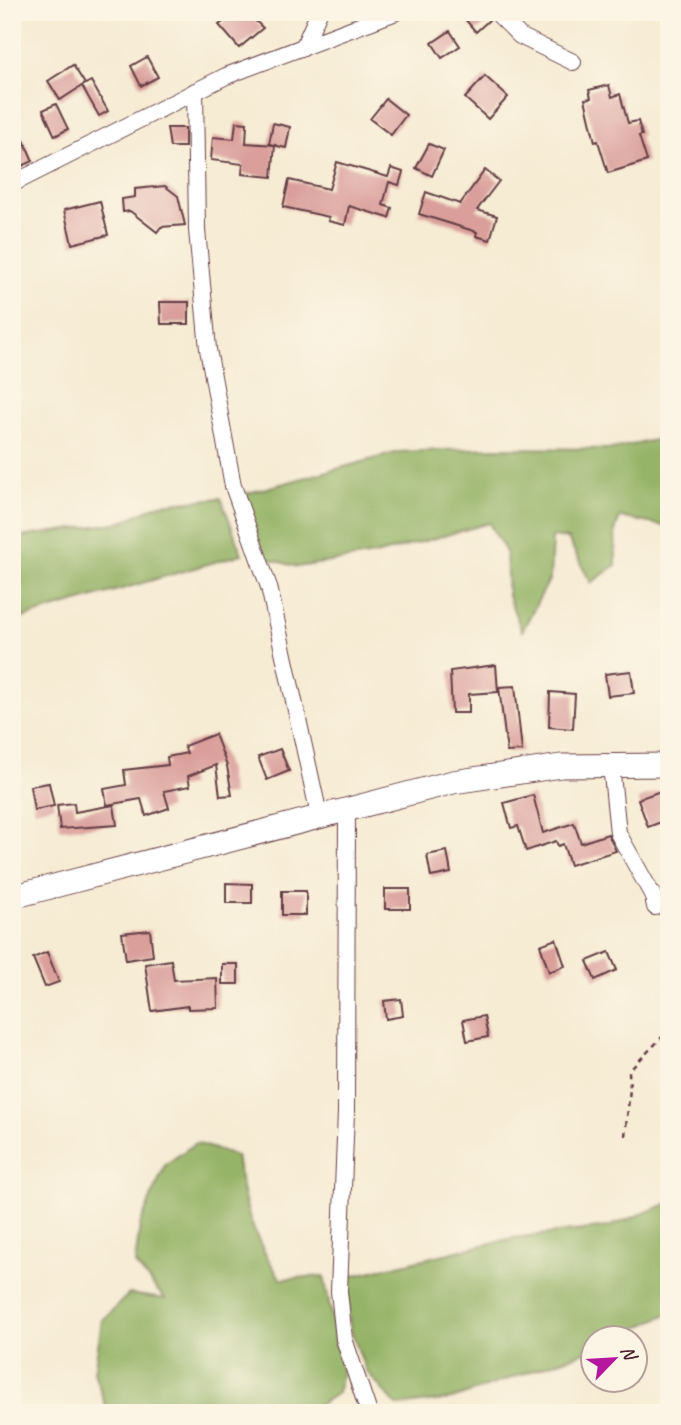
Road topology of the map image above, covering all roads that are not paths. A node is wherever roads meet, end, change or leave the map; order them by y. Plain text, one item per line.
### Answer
1 (319, 12) edge
2 (396, 12) edge
3 (496, 12) edge
4 (303, 48) junction
5 (573, 62) dead end
6 (195, 91) junction
7 (12, 184) edge
8 (611, 765) junction
9 (669, 765) edge
10 (347, 810) junction
11 (319, 816) junction
12 (12, 897) edge
13 (655, 907) dead end
14 (369, 1413) edge

1 - 4 street
2 - 4 street
3 - 5 street
4 - 6 street
6 - 7 street
6 - 11 street
8 - 9 street
8 - 10 street
8 - 13 street
10 - 11 street
10 - 14 street
11 - 12 street

